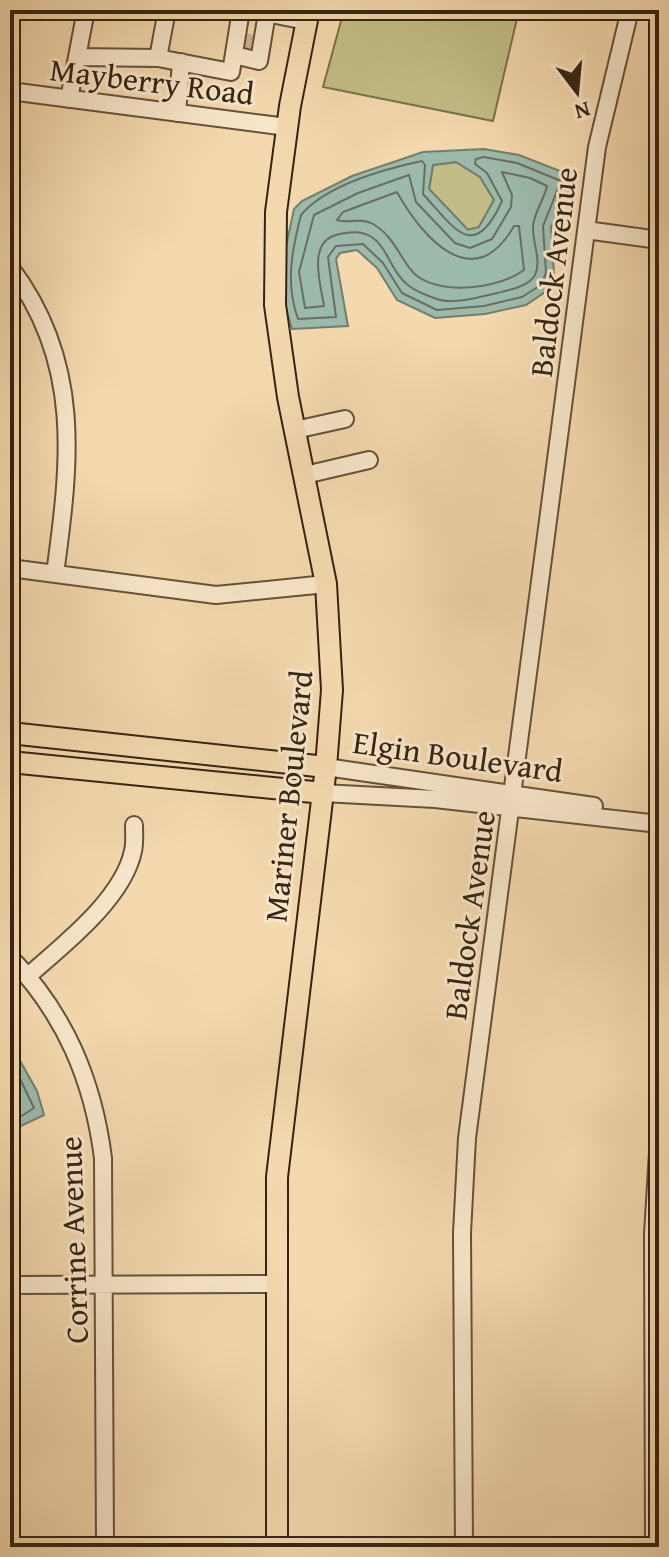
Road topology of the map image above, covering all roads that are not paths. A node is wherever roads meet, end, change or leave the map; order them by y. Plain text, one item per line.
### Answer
1 (86, 10) edge
2 (167, 10) edge
3 (241, 10) edge
4 (630, 10) edge
5 (259, 12) edge
6 (308, 15) edge
7 (247, 45) junction
8 (77, 57) junction
9 (158, 58) junction
10 (181, 62) junction
11 (10, 91) edge
12 (69, 99) junction
13 (177, 113) junction
14 (287, 127) junction
15 (586, 230) junction
16 (659, 240) edge
17 (10, 267) edge
18 (345, 419) dead end
19 (295, 430) junction
20 (369, 460) dead end
21 (305, 475) junction
22 (10, 568) edge
23 (55, 574) junction
24 (326, 584) junction
25 (10, 733) edge
26 (10, 762) edge
27 (326, 767) junction
28 (323, 793) junction
29 (513, 800) junction
30 (659, 816) edge
31 (659, 824) edge
32 (134, 825) dead end
33 (10, 957) edge
34 (28, 976) junction
35 (659, 1136) edge
36 (656, 1203) edge
37 (276, 1284) junction
38 (10, 1285) edge
39 (104, 1285) junction
40 (105, 1547) edge
41 (277, 1547) edge
42 (464, 1547) edge
43 (654, 1547) edge

1 - 8 street
2 - 9 street
3 - 7 street
4 - 15 street, Baldock Avenue
5 - 6 street
5 - 7 street
6 - 14 main road, Mariner Boulevard
7 - 10 street
8 - 9 street
8 - 12 street
9 - 10 street
10 - 13 street
11 - 12 street, Mayberry Road
12 - 13 street, Mayberry Road
13 - 14 street, Mayberry Road
14 - 19 main road, Mariner Boulevard
15 - 16 street
15 - 29 street, Baldock Avenue
17 - 23 street
18 - 19 street
19 - 21 main road, Mariner Boulevard
20 - 21 street
21 - 24 main road, Mariner Boulevard
22 - 23 street
23 - 24 street
24 - 27 main road, Mariner Boulevard
25 - 27 main road, Elgin Boulevard
26 - 28 main road, Elgin Boulevard
27 - 28 main road, Mariner Boulevard
27 - 29 street, Elgin Boulevard
28 - 29 street, Elgin Boulevard
28 - 37 main road, Mariner Boulevard
29 - 30 street, Elgin Boulevard
29 - 31 street, Elgin Boulevard
29 - 42 street, Baldock Avenue
32 - 34 street
33 - 34 street, Corrine Avenue
34 - 39 street, Corrine Avenue
35 - 36 street
36 - 43 street
37 - 39 street
37 - 41 main road, Mariner Boulevard
38 - 39 street
39 - 40 street, Corrine Avenue

